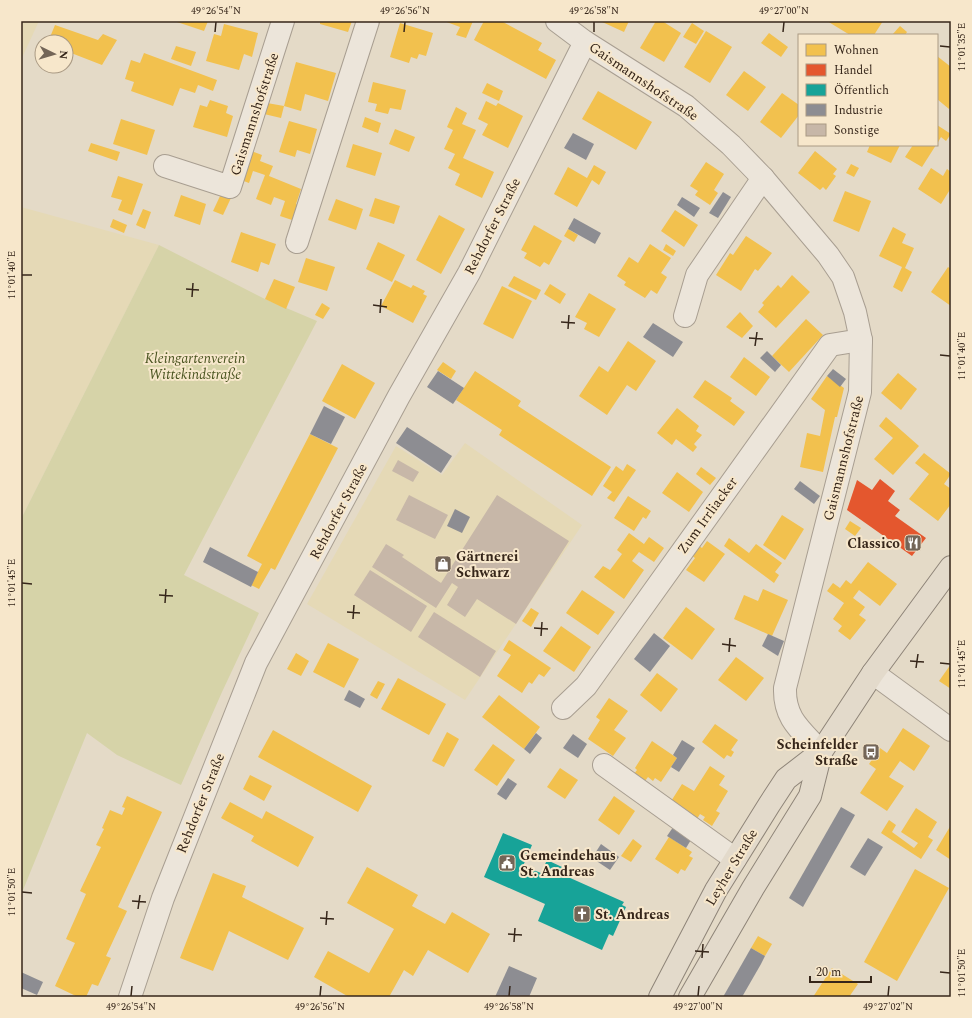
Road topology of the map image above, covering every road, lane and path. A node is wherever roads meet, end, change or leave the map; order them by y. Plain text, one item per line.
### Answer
1 (283, 21) edge
2 (368, 21) edge
3 (557, 21) edge
4 (585, 42) junction
5 (165, 166) dead end
6 (763, 178) junction
7 (297, 242) dead end
8 (685, 316) dead end
9 (861, 340) junction
10 (951, 568) edge
11 (873, 673) junction
12 (563, 708) dead end
13 (951, 730) edge
14 (821, 752) junction
15 (604, 765) dead end
16 (735, 859) junction
17 (130, 997) edge
18 (660, 997) edge
19 (690, 997) edge

1 - 5 street, Gaismannshofstraße
2 - 7 street
3 - 4 street, Gaismannshofstraße
4 - 6 street, Gaismannshofstraße
4 - 17 street, Rehdorfer Straße
6 - 8 street
6 - 9 street, Gaismannshofstraße
9 - 12 street, Zum Irrliacker
9 - 14 street, Gaismannshofstraße
10 - 11 main road, Leyher Straße
11 - 13 street
11 - 14 main road, Leyher Straße
14 - 16 main road, Leyher Straße
14 - 19 main road, Leyher Straße
15 - 16 street
16 - 18 main road, Leyher Straße

